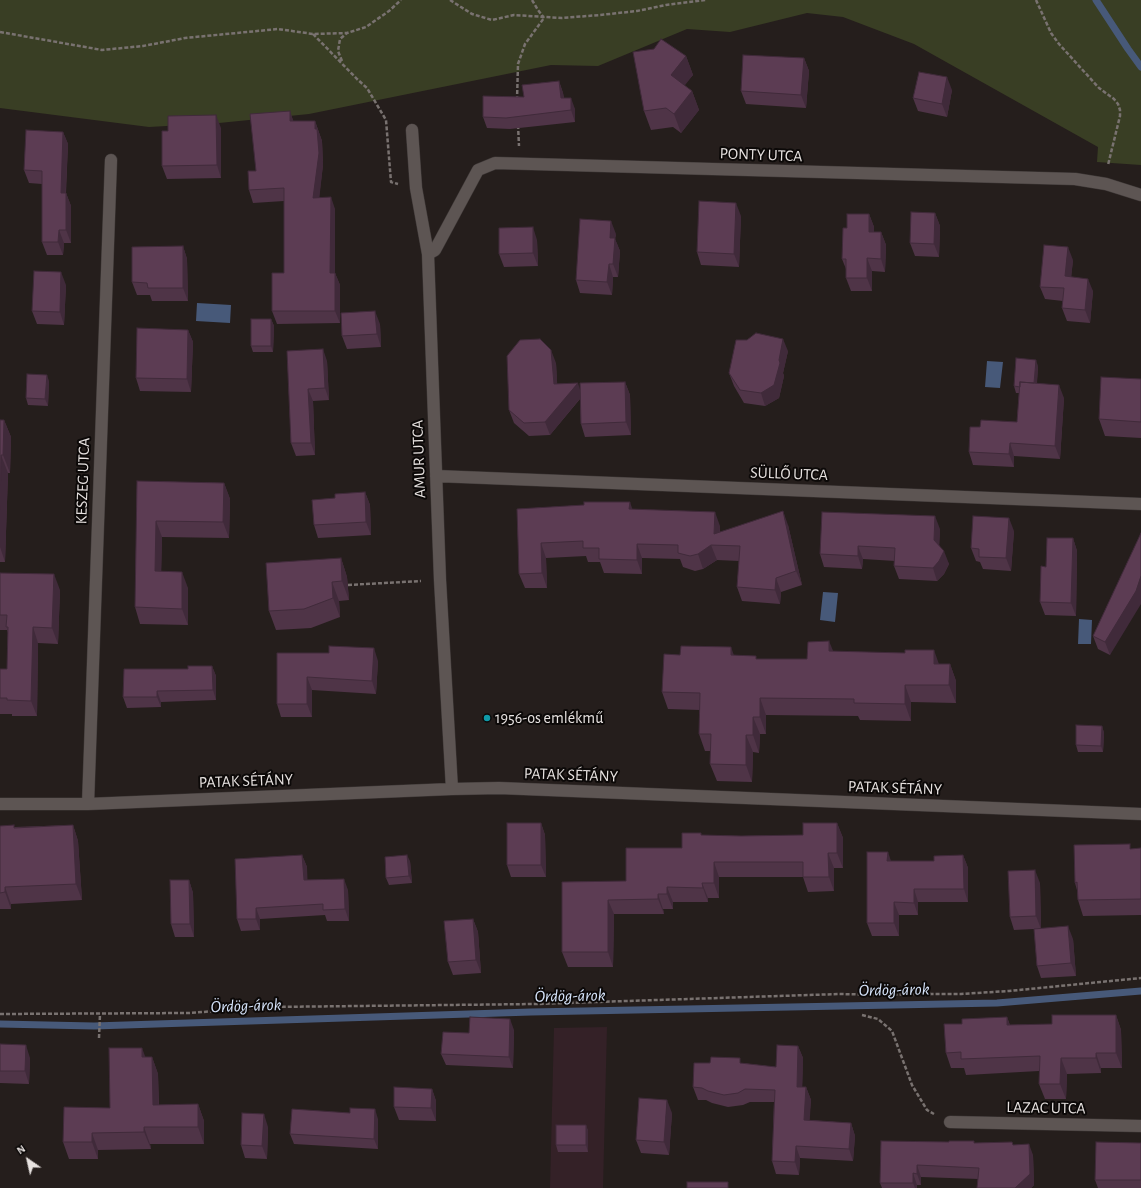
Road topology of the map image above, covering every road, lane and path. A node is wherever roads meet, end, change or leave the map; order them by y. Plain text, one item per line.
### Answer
1 (401, 0) edge
2 (450, 0) edge
3 (532, 0) edge
4 (706, 0) edge
5 (1036, 0) edge
6 (544, 18) junction
7 (0, 32) edge
8 (347, 33) junction
9 (313, 34) junction
10 (343, 64) junction
11 (517, 107) edge
12 (518, 122) edge
13 (412, 130) dead end
14 (111, 160) dead end
15 (525, 164) junction
16 (1106, 184) junction
17 (416, 188) junction
18 (1141, 195) edge
19 (428, 254) junction
20 (436, 476) junction
21 (1141, 504) edge
22 (440, 580) junction
23 (348, 585) dead end
24 (452, 789) junction
25 (0, 804) edge
26 (88, 804) junction
27 (1141, 814) edge
28 (1141, 978) edge
29 (0, 1014) edge
30 (100, 1014) junction
31 (862, 1015) dead end
32 (100, 1038) dead end
33 (950, 1122) joint
34 (1141, 1126) edge

1 - 8 path
2 - 6 path
3 - 6 path
4 - 6 path
5 - 16 path
6 - 11 path
7 - 9 path
8 - 9 path
8 - 10 path
9 - 10 path
10 - 17 path
12 - 15 path
13 - 17 street, AMUR UTCA
14 - 26 street, KESZEG UTCA
15 - 16 street, PONTY UTCA
15 - 19 street, PONTY UTCA
16 - 18 street, PONTY UTCA
17 - 19 street, AMUR UTCA
19 - 20 street, AMUR UTCA
20 - 21 street, SÜLLŐ UTCA
20 - 22 street, AMUR UTCA
22 - 23 path
22 - 24 street, AMUR UTCA
24 - 26 street, PATAK SÉTÁNY
24 - 27 street, PATAK SÉTÁNY
25 - 26 street, PATAK SÉTÁNY
28 - 30 path
29 - 30 path
30 - 32 path
31 - 33 path
33 - 34 street, LAZAC UTCA

